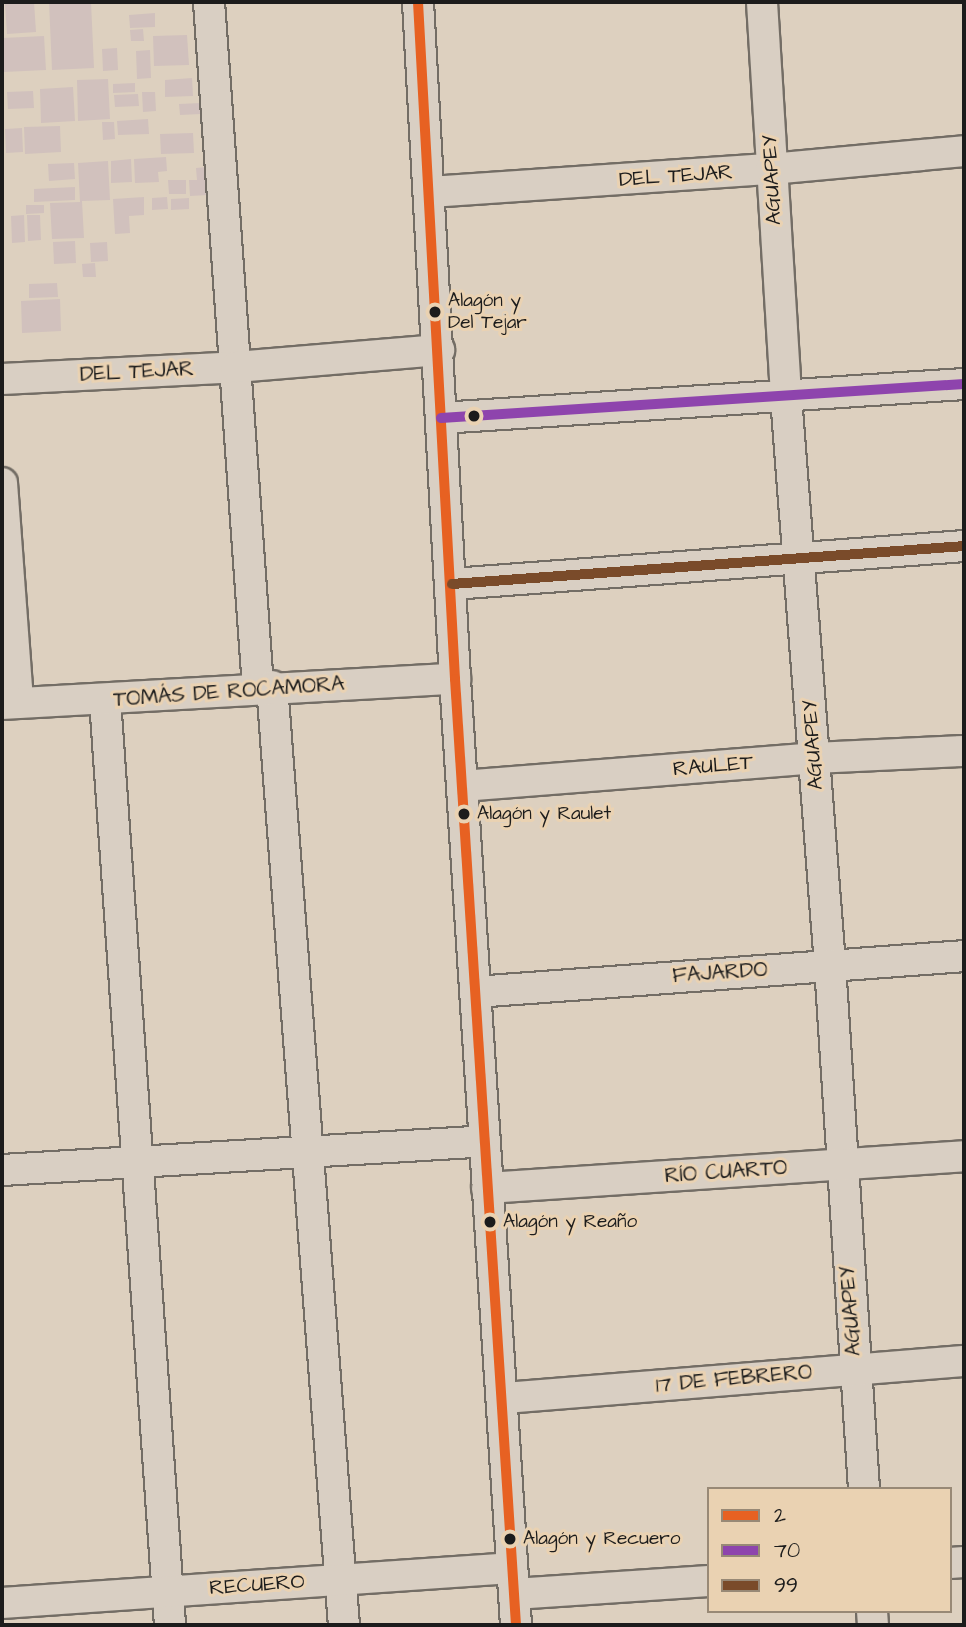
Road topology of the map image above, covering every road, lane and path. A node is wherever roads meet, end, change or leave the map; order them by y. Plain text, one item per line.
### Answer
1 (209, 2) edge
2 (418, 2) edge
3 (762, 2) edge
4 (964, 151) edge
5 (771, 169) junction
6 (429, 192) junction
7 (439, 350) junction
8 (236, 368) junction
9 (2, 379) edge
10 (964, 384) edge
11 (786, 397) junction
12 (441, 418) junction
13 (2, 483) edge
14 (964, 546) edge
15 (800, 560) junction
16 (452, 584) junction
17 (455, 680) junction
18 (265, 687) junction
19 (106, 700) junction
20 (10, 703) edge
21 (964, 751) edge
22 (814, 758) junction
23 (462, 786) junction
24 (964, 956) edge
25 (830, 965) junction
26 (475, 992) junction
27 (484, 1141) junction
28 (309, 1149) junction
29 (964, 1156) edge
30 (135, 1163) junction
31 (842, 1164) junction
32 (2, 1170) edge
33 (487, 1188) junction
34 (964, 1361) edge
35 (855, 1370) junction
36 (504, 1398) junction
37 (864, 1487) edge
38 (341, 1580) junction
39 (513, 1581) junction
40 (707, 1581) edge
41 (168, 1590) junction
42 (2, 1603) edge
43 (170, 1625) edge
44 (344, 1625) edge
45 (516, 1625) edge

1 - 8 street
2 - 6 street
3 - 5 street, AGUAPEY
4 - 5 street, DEL TEJAR
5 - 6 street, DEL TEJAR
5 - 11 street, AGUAPEY
6 - 7 street
7 - 8 street, DEL TEJAR
7 - 12 street
8 - 9 street, DEL TEJAR
8 - 18 street
10 - 11 street
11 - 12 street
11 - 15 street, AGUAPEY
12 - 16 street
13 - 20 street
14 - 15 street
15 - 16 street
15 - 22 street, AGUAPEY
16 - 17 street
17 - 18 street, TOMÁS DE ROCAMORA
17 - 23 street
18 - 19 street, TOMÁS DE ROCAMORA
18 - 28 street
19 - 20 street, TOMÁS DE ROCAMORA
19 - 30 street
21 - 22 street, RAULET
22 - 23 street, RAULET
22 - 25 street, AGUAPEY
23 - 26 street
24 - 25 street, FAJARDO
25 - 26 street, FAJARDO
25 - 31 street, AGUAPEY
26 - 27 street
27 - 28 street
27 - 33 street
28 - 30 street
28 - 38 street
29 - 31 street, RÍO CUARTO
30 - 32 street
30 - 41 street
31 - 33 street, RÍO CUARTO
31 - 35 street, AGUAPEY
33 - 36 street
34 - 35 street, 17 DE FEBRERO
35 - 36 street, 17 DE FEBRERO
35 - 37 street, AGUAPEY
36 - 39 street
38 - 39 street, RECUERO
38 - 41 street, RECUERO
38 - 44 street
39 - 40 street, RECUERO
39 - 45 street
41 - 42 street, RECUERO
41 - 43 street

